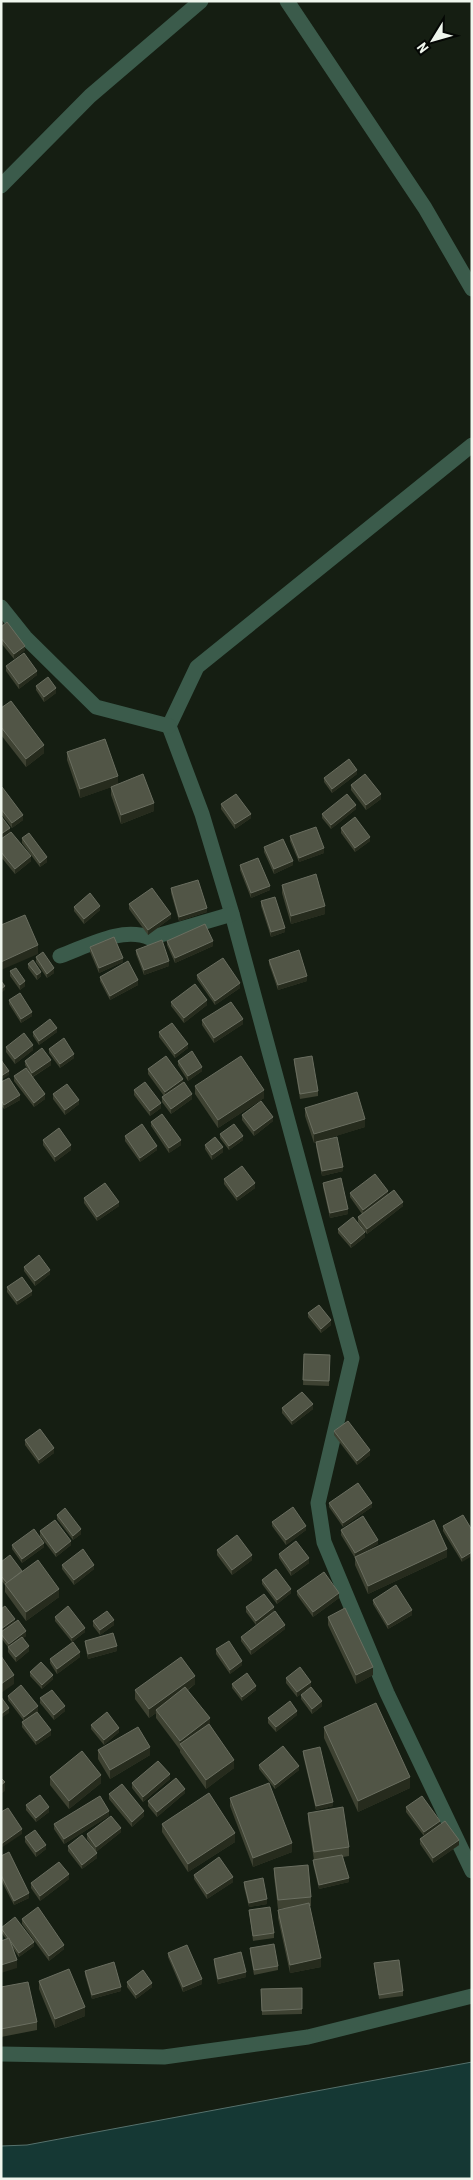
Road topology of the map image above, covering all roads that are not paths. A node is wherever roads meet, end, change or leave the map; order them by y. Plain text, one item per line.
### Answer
1 (201, 1) edge
2 (287, 1) edge
3 (1, 186) edge
4 (472, 289) edge
5 (472, 446) edge
6 (1, 607) edge
7 (169, 726) junction
8 (232, 914) junction
9 (60, 956) dead end
10 (472, 1871) edge
11 (472, 1996) edge
12 (1, 2054) edge

1 - 3 street
2 - 4 street
5 - 7 street
6 - 7 street
7 - 8 street
8 - 9 street
8 - 10 street
11 - 12 street

